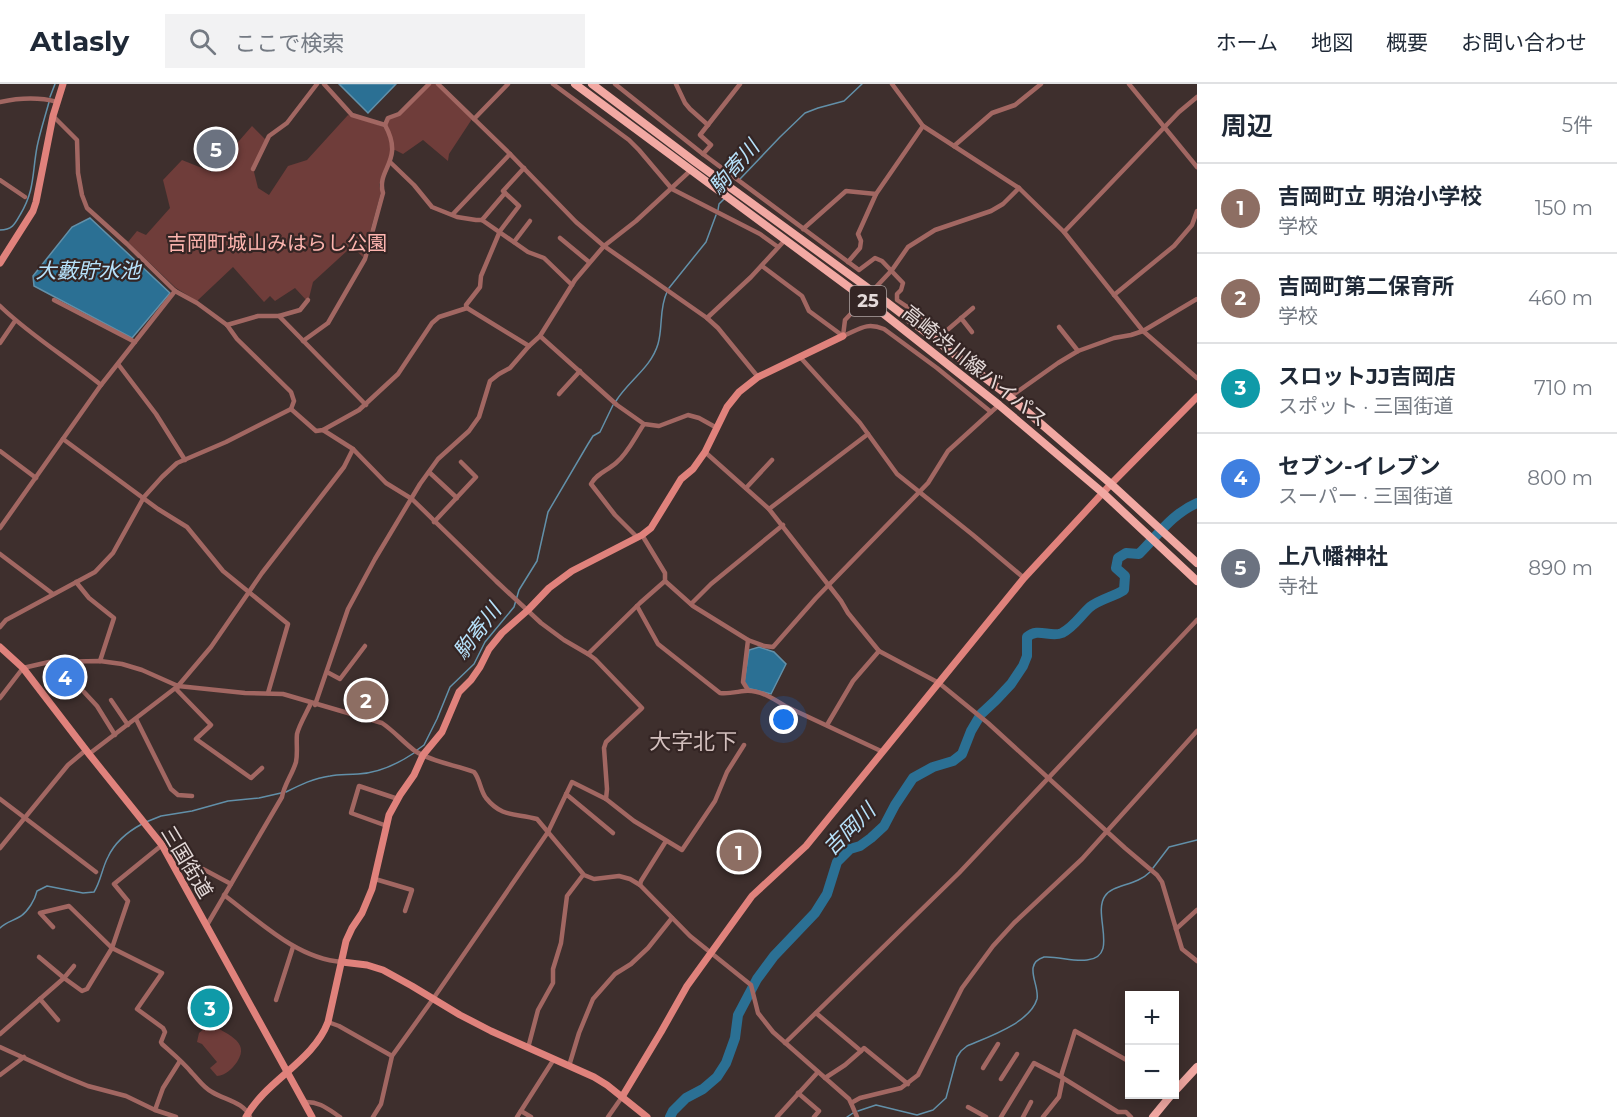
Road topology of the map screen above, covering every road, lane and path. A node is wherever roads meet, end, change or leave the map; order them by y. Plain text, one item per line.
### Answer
1 (63, 84) edge
2 (317, 84) edge
3 (324, 84) edge
4 (429, 84) edge
5 (438, 84) edge
6 (448, 84) edge
7 (508, 84) edge
8 (554, 84) edge
9 (575, 84) edge
10 (592, 84) edge
11 (615, 84) edge
12 (629, 84) edge
13 (676, 84) edge
14 (740, 84) edge
15 (892, 84) edge
16 (1129, 84) edge
17 (1036, 85) edge
18 (443, 89) junction
19 (624, 91) junction
20 (1197, 97) edge
21 (55, 101) junction
22 (0, 102) edge
23 (53, 116) junction
24 (474, 119) junction
25 (385, 125) junction
26 (708, 125) junction
27 (923, 126) junction
28 (1164, 128) junction
29 (954, 146) junction
30 (510, 154) junction
31 (703, 154) junction
32 (390, 162) junction
33 (1197, 167) edge
34 (524, 168) junction
35 (253, 169) dead end
36 (691, 170) junction
37 (0, 180) edge
38 (1019, 188) junction
39 (672, 189) junction
40 (505, 193) junction
41 (876, 194) junction
42 (25, 197) dead end
43 (1197, 211) edge
44 (453, 214) junction
45 (482, 220) junction
46 (530, 221) dead end
47 (803, 229) junction
48 (500, 231) junction
49 (1064, 232) junction
50 (560, 237) dead end
51 (785, 240) junction
52 (514, 242) junction
53 (604, 246) junction
54 (778, 247) junction
55 (588, 262) junction
56 (848, 262) junction
57 (0, 263) edge
58 (762, 266) junction
59 (892, 270) junction
60 (572, 285) junction
61 (175, 291) junction
62 (872, 291) junction
63 (1114, 295) junction
64 (865, 299) junction
65 (1197, 299) edge
66 (54, 300) dead end
67 (308, 300) dead end
68 (0, 306) edge
69 (467, 308) junction
70 (973, 308) dead end
71 (279, 316) junction
72 (707, 318) junction
73 (961, 318) junction
74 (15, 321) junction
75 (227, 325) junction
76 (1059, 327) dead end
77 (1143, 331) junction
78 (945, 332) junction
79 (972, 332) dead end
80 (540, 336) junction
81 (843, 336) junction
82 (303, 341) junction
83 (938, 341) junction
84 (135, 342) junction
85 (0, 343) edge
86 (529, 346) junction
87 (1078, 351) junction
88 (800, 357) junction
89 (118, 364) junction
90 (580, 371) junction
91 (758, 377) junction
92 (1197, 378) edge
93 (101, 385) junction
94 (559, 394) dead end
95 (1010, 397) junction
96 (1197, 397) edge
97 (366, 405) junction
98 (999, 405) junction
99 (291, 409) junction
100 (991, 412) junction
101 (644, 424) junction
102 (717, 428) junction
103 (323, 430) junction
104 (868, 434) junction
105 (63, 439) junction
106 (353, 449) junction
107 (0, 451) edge
108 (705, 452) junction
109 (185, 460) junction
110 (772, 460) dead end
111 (461, 462) dead end
112 (429, 472) junction
113 (36, 477) junction
114 (1112, 484) junction
115 (746, 488) junction
116 (918, 491) junction
117 (1103, 493) junction
118 (144, 497) junction
119 (457, 498) junction
120 (412, 499) junction
121 (769, 509) junction
122 (434, 522) junction
123 (783, 525) junction
124 (0, 528) edge
125 (640, 536) junction
126 (0, 554) edge
127 (1197, 563) edge
128 (1024, 578) junction
129 (665, 581) junction
130 (1197, 581) edge
131 (76, 582) junction
132 (829, 586) junction
133 (248, 592) junction
134 (53, 594) junction
135 (691, 604) junction
136 (637, 606) junction
137 (528, 610) junction
138 (1197, 620) edge
139 (0, 627) edge
140 (748, 640) junction
141 (365, 646) dead end
142 (0, 647) edge
143 (879, 651) junction
144 (588, 654) junction
145 (100, 661) junction
146 (23, 668) junction
147 (327, 672) junction
148 (939, 683) junction
149 (178, 686) junction
150 (748, 690) junction
151 (84, 692) dead end
152 (268, 693) junction
153 (0, 698) edge
154 (111, 700) dead end
155 (313, 704) junction
156 (136, 719) junction
157 (128, 725) junction
158 (827, 725) junction
159 (1197, 731) edge
160 (115, 735) junction
161 (744, 745) dead end
162 (88, 752) junction
163 (884, 752) junction
164 (423, 755) junction
165 (262, 768) dead end
166 (1048, 778) junction
167 (566, 795) junction
168 (192, 796) dead end
169 (0, 799) edge
170 (398, 799) junction
171 (606, 799) junction
172 (24, 818) junction
173 (387, 826) junction
174 (1108, 831) junction
175 (548, 832) junction
176 (613, 832) dead end
177 (666, 841) junction
178 (162, 845) junction
179 (0, 848) edge
180 (202, 869) dead end
181 (96, 872) dead end
182 (583, 874) junction
183 (375, 879) junction
184 (231, 885) junction
185 (640, 885) junction
186 (224, 895) junction
187 (1197, 910) edge
188 (405, 912) dead end
189 (672, 918) junction
190 (53, 927) dead end
191 (206, 927) junction
192 (1176, 929) junction
193 (293, 947) junction
194 (112, 948) junction
195 (712, 952) junction
196 (39, 957) dead end
197 (342, 962) junction
198 (1197, 962) edge
199 (74, 966) dead end
200 (64, 978) junction
201 (40, 999) junction
202 (433, 999) junction
203 (276, 1000) dead end
204 (816, 1013) junction
205 (58, 1020) dead end
206 (328, 1022) junction
207 (0, 1034) edge
208 (786, 1043) junction
209 (998, 1044) dead end
210 (0, 1047) edge
211 (528, 1048) junction
212 (861, 1051) junction
213 (1017, 1054) dead end
214 (392, 1056) junction
215 (24, 1057) junction
216 (554, 1059) junction
217 (1125, 1059) edge
218 (180, 1061) junction
219 (569, 1065) junction
220 (1197, 1067) edge
221 (983, 1068) dead end
222 (287, 1071) junction
223 (818, 1072) junction
224 (0, 1075) edge
225 (825, 1078) junction
226 (1063, 1078) junction
227 (1001, 1079) dead end
228 (908, 1084) junction
229 (1179, 1086) edge
230 (798, 1094) junction
231 (622, 1096) junction
232 (1168, 1099) edge
233 (304, 1102) junction
234 (1031, 1102) dead end
235 (852, 1104) junction
236 (968, 1107) dead end
237 (155, 1110) junction
238 (521, 1111) junction
239 (248, 1116) edge
240 (176, 1117) edge
241 (312, 1117) edge
242 (340, 1117) edge
243 (375, 1117) edge
244 (517, 1117) edge
245 (531, 1117) edge
246 (608, 1117) edge
247 (647, 1117) edge
248 (777, 1117) edge
249 (814, 1117) edge
250 (857, 1117) edge
251 (986, 1117) edge
252 (1001, 1117) edge
253 (1023, 1117) edge
254 (1043, 1117) edge
255 (1131, 1117) edge
256 (1153, 1117) edge

1 - 21 street
2 - 35 street
3 - 25 street
4 - 25 street
5 - 18 street
6 - 18 street
7 - 24 street
8 - 39 street
9 - 36 main road, 高崎渋川線バイパス / 25
10 - 62 main road, 高崎渋川線バイパス / 25
11 - 19 street
12 - 19 street
13 - 26 street
14 - 26 street
15 - 27 street
16 - 28 street
17 - 29 street
18 - 24 street
19 - 31 street
20 - 28 street
21 - 22 street
21 - 23 street
23 - 57 street
23 - 61 street
24 - 30 street
25 - 32 street
26 - 31 street
27 - 29 street
27 - 41 street
28 - 33 street
28 - 49 street
29 - 38 street
30 - 34 street
30 - 44 street
31 - 47 street
32 - 44 street
32 - 82 street
34 - 40 street
34 - 53 street
36 - 39 street
36 - 51 main road, 高崎渋川線バイパス / 25
37 - 42 street
38 - 49 street
38 - 59 street
39 - 53 street
39 - 54 street
40 - 45 street
40 - 48 street
41 - 47 street
41 - 56 street
43 - 63 street
44 - 45 street
45 - 48 street
46 - 52 street
47 - 56 street
48 - 52 street
48 - 69 street
49 - 63 street
50 - 55 street
51 - 54 street
51 - 64 main road, 高崎渋川線バイパス / 25
52 - 60 street
53 - 55 street
53 - 72 street
54 - 58 street
55 - 60 street
56 - 59 street
58 - 72 street
58 - 81 street
59 - 62 street
59 - 78 street
60 - 80 street
61 - 75 street
61 - 84 street
62 - 64 street
62 - 83 main road, 高崎渋川線バイパス / 25
63 - 77 street
64 - 81 street
64 - 98 main road, 高崎渋川線バイパス / 25
65 - 77 street
66 - 84 street
67 - 71 street
68 - 74 street
69 - 86 street
69 - 97 street
70 - 73 street
71 - 75 street
71 - 82 street
72 - 91 street
73 - 78 street
73 - 79 street
74 - 85 street
74 - 93 street
75 - 99 street
76 - 87 street
77 - 87 street
77 - 92 street
78 - 83 street
80 - 86 street
80 - 90 street
81 - 88 street
81 - 100 street
82 - 97 street
83 - 95 main road, 高崎渋川線バイパス / 25
84 - 89 street
86 - 112 street
87 - 95 street
88 - 91 street
88 - 104 street
89 - 93 street
89 - 109 street
90 - 94 street
90 - 101 street
91 - 102 street
93 - 105 street
95 - 114 main road, 高崎渋川線バイパス / 25
96 - 114 street
97 - 103 street
98 - 100 street
98 - 117 main road, 高崎渋川線バイパス / 25
99 - 103 street
99 - 109 street
100 - 116 street
101 - 102 street
101 - 125 street
102 - 108 street
103 - 106 street
104 - 116 street
104 - 121 street
105 - 113 street
105 - 118 street
106 - 120 street
106 - 133 street
107 - 113 street
108 - 115 street
108 - 125 street
109 - 118 street
110 - 115 street
111 - 119 street
112 - 119 street
112 - 120 street
113 - 124 street
114 - 117 street
114 - 127 main road, 高崎渋川線バイパス / 25
115 - 121 street
116 - 128 street
116 - 132 street
117 - 128 street
117 - 130 main road, 高崎渋川線バイパス / 25
118 - 131 street
118 - 133 street
119 - 122 street
120 - 122 street
120 - 147 street
121 - 123 street
122 - 137 street
123 - 132 street
123 - 135 street
125 - 129 street
125 - 137 street
126 - 134 street
128 - 148 street
129 - 135 street
129 - 136 street
131 - 134 street
131 - 145 street
132 - 140 street
132 - 143 street
133 - 149 street
133 - 152 street
134 - 139 street
135 - 140 street
136 - 144 street
136 - 150 street
137 - 144 street
137 - 164 street
138 - 166 street
140 - 150 street
141 - 147 street
142 - 146 street, 三国街道
143 - 148 street
143 - 158 street
144 - 171 street
145 - 146 street
145 - 149 street
146 - 153 street
146 - 162 street, 三国街道
147 - 155 street
148 - 163 street
148 - 166 street
149 - 152 street
149 - 156 street
149 - 165 street
150 - 158 street
151 - 160 street
152 - 155 street
154 - 157 street
155 - 164 street
155 - 184 street
156 - 157 street
156 - 168 street
157 - 160 street
158 - 163 street
159 - 174 street
160 - 162 street
161 - 177 street
162 - 172 street
162 - 178 street, 三国街道
163 - 195 street
164 - 170 street
164 - 175 street
166 - 174 street
166 - 204 street
167 - 171 street
167 - 175 street
167 - 176 street
169 - 172 street
170 - 173 street
170 - 173 street
171 - 177 street
172 - 179 street
172 - 181 street
173 - 183 street
174 - 192 street
174 - 228 street
175 - 182 street
175 - 202 street
177 - 185 street
178 - 191 street, 三国街道
178 - 194 street
180 - 184 street
182 - 185 street
182 - 211 street
183 - 188 street
183 - 197 street
184 - 186 street
185 - 189 street
186 - 191 street
186 - 193 street
187 - 192 street
189 - 195 street
189 - 219 street
190 - 194 street
191 - 222 street, 三国街道
192 - 198 street
193 - 197 street
193 - 203 street
194 - 200 street
194 - 218 street
195 - 208 street
195 - 231 street
196 - 200 street
197 - 202 street
197 - 206 street
199 - 200 street
200 - 201 street
201 - 205 street
201 - 207 street
202 - 211 street
202 - 214 street
204 - 208 street
204 - 212 street
206 - 214 street
206 - 222 street
208 - 223 street
209 - 221 street
210 - 215 street
211 - 216 street
212 - 225 street
212 - 228 street
213 - 227 street
214 - 243 street
215 - 224 street
215 - 237 street
216 - 219 street
216 - 238 street
217 - 226 street
218 - 237 street
218 - 239 street
219 - 231 street
220 - 229 main road
222 - 233 street, 三国街道
222 - 239 street
223 - 225 street
223 - 230 street
225 - 235 street
226 - 252 street
226 - 254 street
226 - 255 street
228 - 235 street
230 - 248 street
230 - 249 street
231 - 246 street
231 - 247 street
232 - 256 main road
233 - 241 street, 三国街道
233 - 242 street
234 - 253 street
235 - 250 street
236 - 251 street
237 - 240 street
238 - 244 street
238 - 245 street

